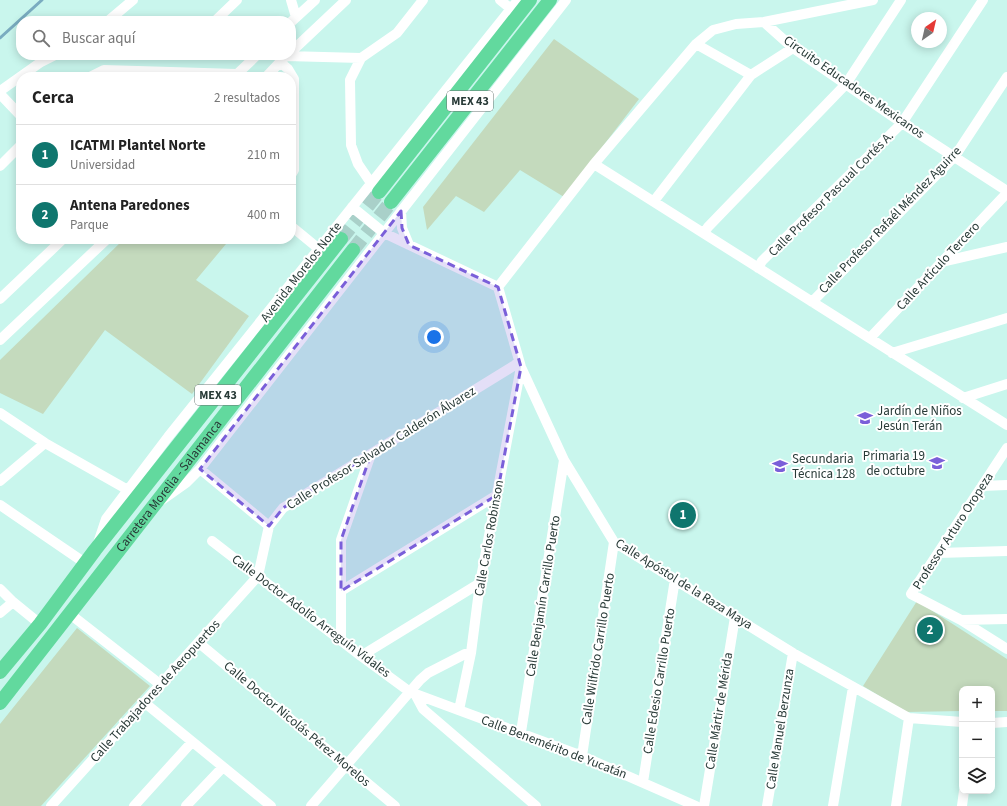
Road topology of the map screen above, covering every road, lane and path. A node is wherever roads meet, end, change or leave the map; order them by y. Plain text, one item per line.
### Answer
1 (133, 0) edge
2 (237, 0) edge
3 (291, 0) edge
4 (315, 0) edge
5 (346, 0) edge
6 (423, 0) edge
7 (500, 0) edge
8 (518, 0) edge
9 (530, 0) edge
10 (550, 0) edge
11 (566, 0) edge
12 (873, 0) edge
13 (901, 0) edge
14 (983, 0) edge
15 (511, 9) junction
16 (114, 16) edge
17 (220, 16) edge
18 (293, 16) edge
19 (296, 18) edge
20 (764, 22) junction
21 (696, 44) junction
22 (296, 47) edge
23 (793, 48) junction
24 (296, 56) edge
25 (361, 58) junction
26 (45, 60) edge
27 (252, 60) edge
28 (282, 60) edge
29 (287, 60) edge
30 (27, 72) edge
31 (100, 72) edge
32 (148, 72) edge
33 (239, 72) edge
34 (271, 72) edge
35 (290, 72) edge
36 (751, 74) junction
37 (1007, 77) edge
38 (16, 80) edge
39 (846, 84) junction
40 (0, 91) edge
41 (0, 94) edge
42 (16, 111) edge
43 (902, 123) junction
44 (16, 150) edge
45 (955, 156) junction
46 (594, 164) junction
47 (0, 166) edge
48 (375, 187) junction
49 (1007, 192) edge
50 (654, 201) junction
51 (396, 206) junction
52 (352, 207) junction
53 (296, 230) edge
54 (384, 233) junction
55 (704, 234) junction
56 (341, 240) tunnel mouth
57 (58, 244) edge
58 (102, 244) edge
59 (409, 245) junction
60 (1007, 247) edge
61 (319, 249) junction
62 (353, 250) tunnel mouth
63 (941, 262) junction
64 (758, 268) junction
65 (498, 287) junction
66 (0, 299) edge
67 (812, 302) junction
68 (1007, 318) edge
69 (870, 338) junction
70 (0, 340) edge
71 (892, 353) junction
72 (520, 364) junction
73 (1007, 384) edge
74 (963, 398) junction
75 (0, 412) edge
76 (1007, 425) edge
77 (45, 443) junction
78 (1007, 448) edge
79 (371, 454) junction
80 (564, 460) junction
81 (200, 469) junction
82 (0, 481) edge
83 (1007, 485) edge
84 (982, 486) junction
85 (128, 490) junction
86 (496, 495) junction
87 (0, 505) edge
88 (152, 507) junction
89 (269, 526) junction
90 (212, 541) dead end
91 (614, 542) junction
92 (95, 550) junction
93 (1007, 550) edge
94 (938, 552) junction
95 (85, 563) junction
96 (258, 576) junction
97 (675, 579) junction
98 (480, 583) junction
99 (0, 589) edge
100 (341, 591) junction
101 (13, 602) junction
102 (0, 613) edge
103 (70, 614) junction
104 (735, 617) junction
105 (1007, 618) edge
106 (961, 620) junction
107 (40, 624) junction
108 (342, 639) junction
109 (199, 643) junction
110 (1007, 649) edge
111 (471, 653) junction
112 (793, 653) junction
113 (361, 656) junction
114 (0, 672) edge
115 (161, 685) junction
116 (853, 687) junction
117 (413, 693) junction
118 (144, 703) junction
119 (0, 704) edge
120 (459, 710) junction
121 (909, 718) junction
122 (959, 722) edge
123 (1007, 722) edge
124 (995, 723) edge
125 (521, 732) junction
126 (192, 742) junction
127 (582, 756) junction
128 (346, 765) junction
129 (223, 767) junction
130 (643, 782) junction
131 (964, 794) edge
132 (264, 804) edge
133 (534, 805) edge
134 (52, 806) edge
135 (134, 806) edge
136 (186, 806) edge
137 (310, 806) edge
138 (395, 806) edge
139 (696, 806) edge
140 (704, 806) edge
141 (767, 806) edge
142 (833, 806) edge
143 (896, 806) edge
144 (962, 806) edge

1 - 16 street
2 - 17 street
3 - 18 street
4 - 19 street
5 - 22 street
6 - 25 street
7 - 15 street
8 - 15 street, Avenida Morelos Norte
9 - 48 highway, MEX 43
10 - 51 highway, MEX 43
11 - 51 street
12 - 20 street
13 - 39 street
14 - 43 street, Calle Profesor Pascual Cortés A.
15 - 48 street, Avenida Morelos Norte
20 - 21 street
20 - 23 street, Circuito Educadores Mexicanos
21 - 36 street
21 - 46 street
23 - 36 street
23 - 39 street, Circuito Educadores Mexicanos
24 - 25 street
25 - 48 street
26 - 30 street
27 - 33 street
28 - 34 street
29 - 35 street
31 - 32 street
36 - 50 street
37 - 45 street, Calle Profesor Rafaél Méndez Aguirre
38 - 40 street
39 - 43 street, Circuito Educadores Mexicanos
39 - 55 street
41 - 42 street
43 - 45 street, Circuito Educadores Mexicanos
43 - 64 street, Calle Profesor Pascual Cortés A.
44 - 47 street
45 - 49 street, Circuito Educadores Mexicanos
45 - 67 street, Calle Profesor Rafaél Méndez Aguirre
46 - 50 street
46 - 65 street
48 - 52 street, Avenida Morelos Norte
49 - 63 street, Calle Artículo Tercero
50 - 55 street
51 - 54 street
51 - 59 street
52 - 54 street
52 - 61 street, Avenida Morelos Norte
53 - 61 street
54 - 59 street
54 - 81 street
55 - 64 street
56 - 92 highway, Carretera Morelia - Salamanca / MEX 43
57 - 66 street
58 - 70 street
59 - 65 street
60 - 63 street
61 - 85 street, Avenida Morelos Norte
62 - 88 highway, Carretera Morelia - Salamanca / MEX 43
63 - 69 street, Calle Artículo Tercero
64 - 67 street
65 - 72 street, Calle Apóstol de la Raza Maya
67 - 69 street
68 - 71 street
69 - 71 street
71 - 74 street
72 - 79 street, Calle Profesor Salvador Calderón Álvarez
72 - 80 street, Calle Apóstol de la Raza Maya
72 - 86 street, Calle Carlos Robinson
73 - 74 street
74 - 76 street
75 - 77 street
77 - 82 street
77 - 85 street
78 - 84 street, Professor Arturo Oropeza
79 - 89 street, Calle Profesor Salvador Calderón Álvarez
79 - 100 street
80 - 91 street, Calle Apóstol de la Raza Maya
80 - 125 street, Calle Benjamín Carrillo Puerto
81 - 88 street
81 - 89 street
83 - 84 street
84 - 94 street, Professor Arturo Oropeza
85 - 92 street, Avenida Morelos Norte
86 - 98 street, Calle Carlos Robinson
86 - 100 street
87 - 95 street
88 - 103 highway, Carretera Morelia - Salamanca / MEX 43
89 - 96 street, Calle Profesor Salvador Calderón Álvarez
90 - 96 street, Calle Doctor Adolfo Arreguín Vidales
91 - 97 street, Calle Apóstol de la Raza Maya
91 - 127 street, Calle Wilfrido Carrillo Puerto
92 - 95 highway, Carretera Morelia - Salamanca / MEX 43
93 - 94 street
94 - 106 street, Professor Arturo Oropeza
95 - 107 highway, Carretera Morelia - Salamanca / MEX 43
96 - 108 street, Calle Doctor Adolfo Arreguín Vidales
96 - 109 street, Calle Trabajadores de Aeropuertos
97 - 104 street, Calle Apóstol de la Raza Maya
97 - 130 street, Calle Edesio Carrillo Puerto
98 - 111 street, Calle Carlos Robinson
98 - 113 street
99 - 101 street
100 - 108 street
101 - 102 street
101 - 107 street
103 - 115 street
103 - 119 highway, Carretera Morelia - Salamanca / MEX 43
104 - 112 street, Calle Apóstol de la Raza Maya
104 - 140 street, Calle Mártir de Mérida
105 - 106 street
106 - 110 street
107 - 114 highway, Carretera Morelia - Salamanca / MEX 43
108 - 113 street, Calle Doctor Adolfo Arreguín Vidales
109 - 115 street, Calle Trabajadores de Aeropuertos
109 - 128 street, Calle Doctor Nicolás Pérez Morelos
111 - 117 street
111 - 120 street, Calle Carlos Robinson
112 - 116 street, Calle Apóstol de la Raza Maya
112 - 141 street, Calle Manuel Berzunza
113 - 117 street, Calle Doctor Adolfo Arreguín Vidales
115 - 118 street, Calle Trabajadores de Aeropuertos
116 - 121 street, Calle Apóstol de la Raza Maya
116 - 142 street
117 - 120 street, Calle Benemérito de Yucatán
117 - 128 street
117 - 133 street
118 - 126 street
118 - 134 street, Calle Trabajadores de Aeropuertos
120 - 125 street, Calle Benemérito de Yucatán
121 - 122 street, Calle Apóstol de la Raza Maya
121 - 143 street
123 - 124 street
125 - 127 street, Calle Benemérito de Yucatán
126 - 129 street
126 - 135 street
127 - 130 street, Calle Benemérito de Yucatán
128 - 137 street
128 - 138 street, Calle Doctor Nicolás Pérez Morelos
129 - 132 street
129 - 136 street
130 - 139 street, Calle Benemérito de Yucatán
131 - 144 street

